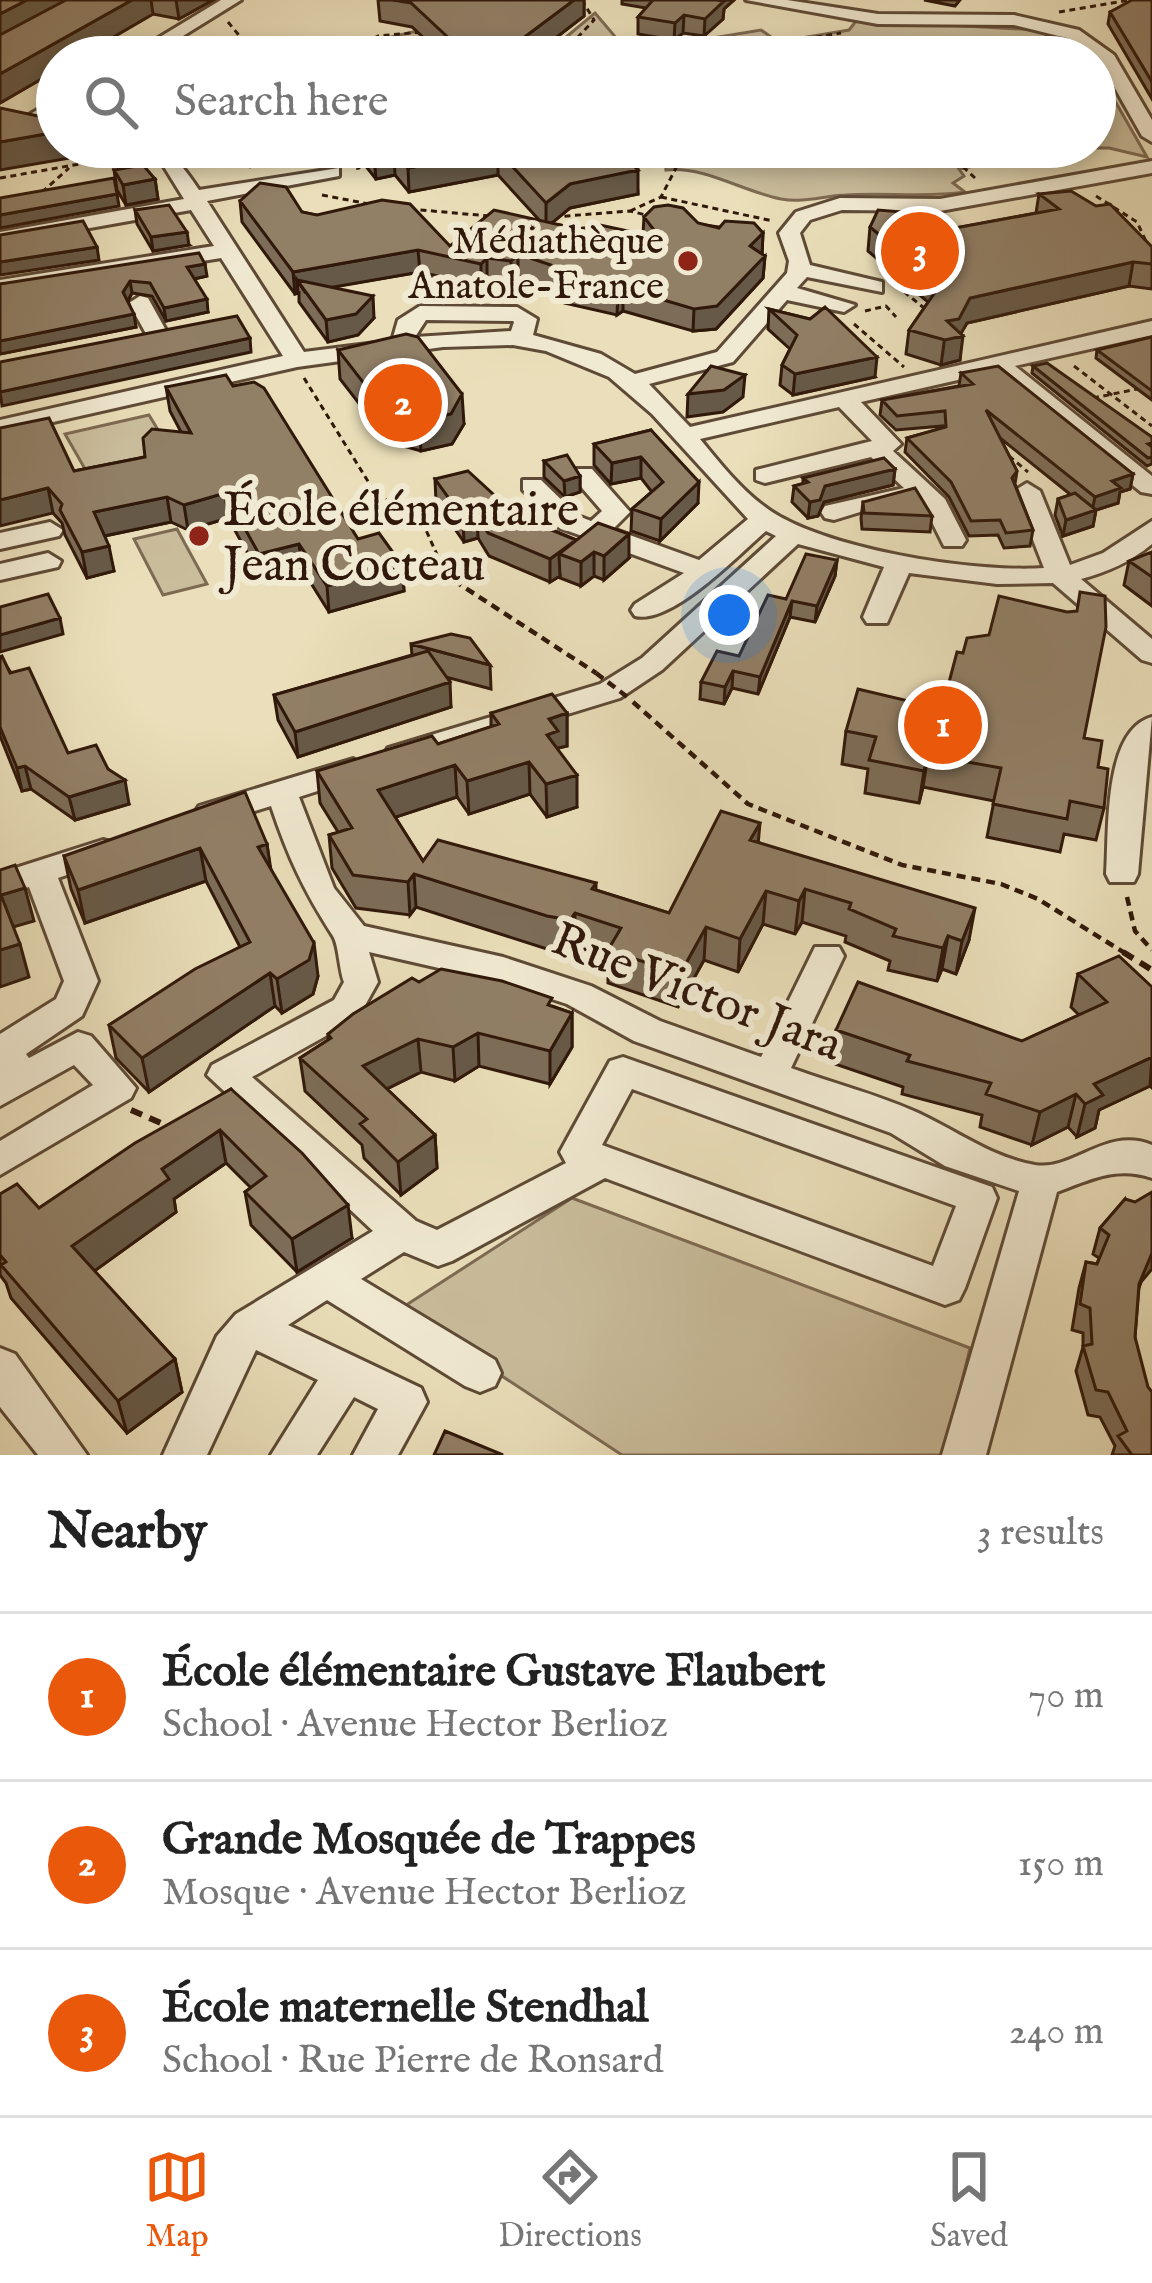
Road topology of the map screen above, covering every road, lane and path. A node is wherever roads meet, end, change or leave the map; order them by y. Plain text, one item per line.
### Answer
1 (233, 0) edge
2 (582, 0) edge
3 (754, 0) edge
4 (896, 0) edge
5 (1130, 0) edge
6 (215, 11) junction
7 (1049, 14) dead end
8 (878, 19) junction
9 (425, 33) edge
10 (172, 36) edge
11 (238, 36) edge
12 (379, 36) edge
13 (579, 36) edge
14 (1076, 36) edge
15 (1116, 73) edge
16 (36, 116) edge
17 (0, 117) edge
18 (23, 124) junction
19 (1148, 125) edge
20 (36, 127) edge
21 (1152, 167) edge
22 (59, 168) edge
23 (69, 168) edge
24 (175, 168) edge
25 (252, 168) edge
26 (676, 168) edge
27 (964, 168) edge
28 (332, 172) dead end
29 (0, 178) edge
30 (975, 178) dead end
31 (1074, 181) junction
32 (266, 184) junction
33 (1043, 187) junction
34 (64, 189) edge
35 (318, 194) dead end
36 (661, 197) junction
37 (196, 200) junction
38 (384, 207) edge
39 (1077, 208) edge
40 (404, 209) edge
41 (630, 211) junction
42 (502, 216) edge
43 (651, 216) edge
44 (540, 217) edge
45 (792, 226) junction
46 (0, 238) edge
47 (228, 250) junction
48 (1152, 254) edge
49 (799, 269) junction
50 (881, 283) joint
51 (0, 287) edge
52 (455, 290) dead end
53 (783, 292) junction
54 (938, 295) edge
55 (915, 300) junction
56 (140, 303) dead end
57 (1152, 307) edge
58 (851, 310) junction
59 (420, 313) junction
60 (930, 314) edge
61 (896, 316) dead end
62 (1152, 328) edge
63 (1124, 335) junction
64 (520, 339) junction
65 (127, 340) edge
66 (404, 343) junction
67 (1055, 352) junction
68 (1152, 357) edge
69 (297, 360) junction
70 (1008, 363) junction
71 (269, 366) junction
72 (631, 382) junction
73 (923, 384) junction
74 (1152, 386) edge
75 (1111, 395) junction
76 (847, 402) junction
77 (1055, 409) junction
78 (1152, 426) edge
79 (0, 427) edge
80 (683, 436) junction
81 (918, 437) edge
82 (882, 446) junction
83 (1002, 450) edge
84 (583, 474) edge
85 (765, 475) dead end
86 (532, 485) dead end
87 (1150, 487) edge
88 (923, 489) junction
89 (1027, 491) joint
90 (834, 512) dead end
91 (764, 519) junction
92 (599, 528) junction
93 (1152, 529) edge
94 (50, 530) dead end
95 (792, 535) junction
96 (953, 540) dead end
97 (0, 542) edge
98 (901, 560) junction
99 (48, 562) dead end
100 (703, 571) junction
101 (0, 572) edge
102 (1060, 575) junction
103 (645, 610) dead end
104 (877, 617) dead end
105 (1152, 654) edge
106 (612, 688) junction
107 (1152, 727) edge
108 (281, 790) junction
109 (172, 827) edge
110 (128, 842) edge
111 (40, 872) junction
112 (1122, 874) joint
113 (0, 885) edge
114 (353, 935) junction
115 (1152, 950) edge
116 (827, 956) dead end
117 (1152, 970) edge
118 (647, 1031) junction
119 (623, 1070) junction
120 (769, 1077) junction
121 (12, 1085) edge
122 (102, 1098) junction
123 (189, 1119) edge
124 (0, 1160) edge
125 (603, 1161) junction
126 (1152, 1162) edge
127 (1041, 1181) junction
128 (983, 1182) junction
129 (402, 1233) junction
130 (330, 1282) junction
131 (250, 1328) junction
132 (480, 1373) dead end
133 (345, 1375) junction
134 (4, 1384) edge
135 (65, 1455) edge
136 (185, 1455) edge
137 (293, 1455) edge
138 (375, 1455) edge
139 (964, 1455) edge

1 - 6 street
2 - 13 path
3 - 8 street
4 - 8 street
5 - 7 path
6 - 10 street
6 - 11 path
8 - 14 street
9 - 12 path
15 - 19 street
16 - 18 street
17 - 18 street
18 - 20 street
21 - 31 street
22 - 29 path
23 - 34 path
24 - 37 street
25 - 32 path
26 - 36 path
27 - 30 path
28 - 32 street
31 - 33 street
31 - 48 path
32 - 37 street
33 - 39 street
33 - 45 street
35 - 38 path
36 - 41 path
36 - 45 path
37 - 46 street
37 - 47 street
40 - 42 path
41 - 43 path
41 - 44 path
45 - 49 street
47 - 51 street
47 - 69 street
49 - 50 street
49 - 53 street
50 - 55 path
52 - 59 path
53 - 58 street
53 - 72 street
54 - 55 path
55 - 60 path
56 - 65 street
57 - 70 street
58 - 61 path
58 - 73 path
59 - 64 street
59 - 66 street
62 - 63 street
63 - 67 street
63 - 68 street
64 - 66 street
64 - 72 street
66 - 69 street
67 - 70 street
67 - 75 path
69 - 71 street
70 - 73 street
70 - 77 street
71 - 79 street
71 - 106 path
72 - 80 street
73 - 76 street
74 - 75 path
75 - 77 path
75 - 78 path
76 - 80 street
76 - 82 street
77 - 87 street
80 - 91 street
81 - 82 street
82 - 85 street
82 - 88 street
83 - 89 path
84 - 92 street
86 - 92 street
88 - 90 street
88 - 96 street
89 - 102 street
91 - 95 street
91 - 100 street
92 - 100 street
93 - 102 street
94 - 97 street
95 - 98 street
95 - 106 street
98 - 102 street
98 - 104 street
99 - 101 street
100 - 103 street
102 - 105 street
106 - 108 street
106 - 117 path
107 - 112 street
108 - 109 street
108 - 114 street
110 - 111 street
111 - 113 street
111 - 121 street
112 - 115 path
114 - 118 street, Rue Victor Jara
114 - 129 street
116 - 120 street
118 - 119 street
118 - 120 street, Rue Victor Jara
119 - 125 street
119 - 128 street
120 - 128 street, Rue Victor Jara
121 - 122 street
122 - 123 path
122 - 124 street
125 - 128 street
125 - 129 street
126 - 127 street
127 - 128 street, Rue Victor Jara
127 - 139 street
129 - 130 street
130 - 131 street
130 - 132 street
131 - 133 street
131 - 136 street
133 - 137 street
133 - 138 street
134 - 135 street

